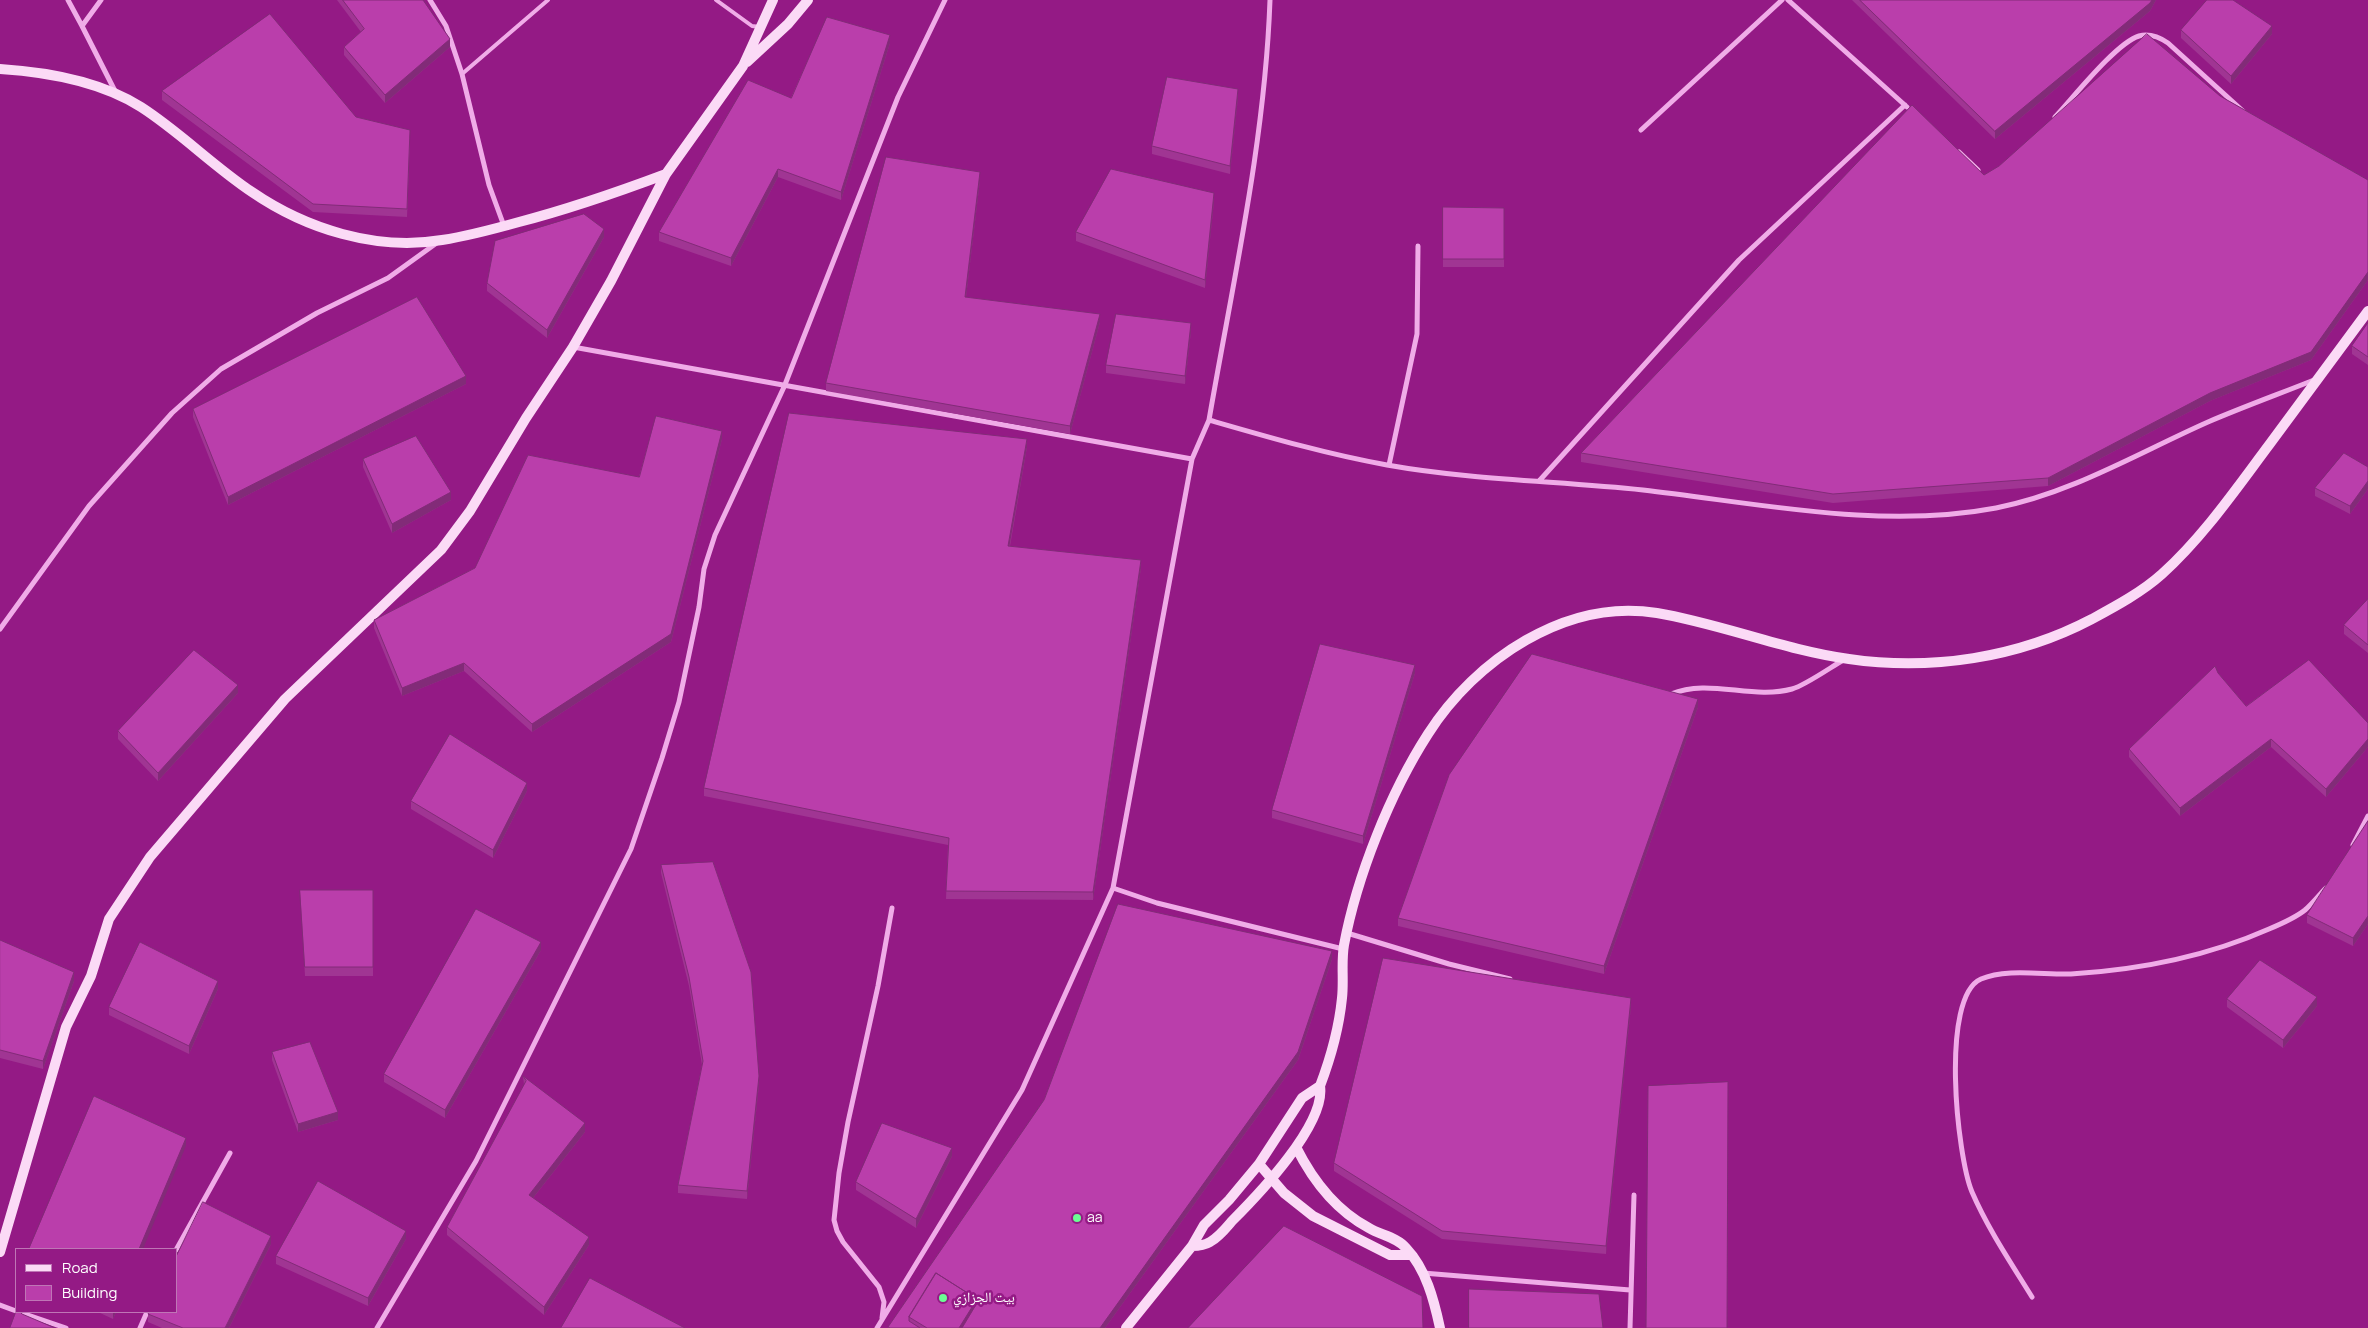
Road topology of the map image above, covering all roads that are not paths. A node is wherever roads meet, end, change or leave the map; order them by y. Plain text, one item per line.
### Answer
1 (68, 0) edge
2 (100, 0) edge
3 (430, 0) edge
4 (548, 0) edge
5 (716, 0) edge
6 (773, 0) edge
7 (808, 0) edge
8 (945, 0) edge
9 (1270, 0) edge
10 (1782, 0) edge
11 (1788, 0) edge
12 (82, 26) junction
13 (760, 27) junction
14 (743, 66) junction
15 (0, 69) edge
16 (462, 74) junction
17 (116, 93) junction
18 (1905, 105) junction
19 (1912, 112) edge
20 (2246, 114) edge
21 (2050, 122) edge
22 (1641, 130) dead end
23 (1956, 149) edge
24 (1981, 173) edge
25 (666, 174) junction
26 (504, 226) junction
27 (441, 240) junction
28 (1418, 246) dead end
29 (2368, 311) edge
30 (573, 347) junction
31 (2319, 378) junction
32 (784, 386) junction
33 (1209, 420) junction
34 (1192, 459) junction
35 (1389, 465) junction
36 (1540, 480) junction
37 (0, 629) edge
38 (1846, 659) junction
39 (1662, 698) edge
40 (2368, 816) edge
41 (2350, 851) edge
42 (2332, 880) edge
43 (1113, 888) junction
44 (892, 908) dead end
45 (1347, 933) junction
46 (1343, 949) junction
47 (1515, 980) edge
48 (1320, 1086) junction
49 (1296, 1146) junction
50 (230, 1153) dead end
51 (1259, 1164) junction
52 (1272, 1178) junction
53 (1634, 1195) dead end
54 (1192, 1246) junction
55 (177, 1248) edge
56 (0, 1252) edge
57 (1411, 1255) junction
58 (1422, 1273) junction
59 (1630, 1290) junction
60 (2032, 1297) dead end
61 (0, 1305) edge
62 (15, 1310) edge
63 (23, 1313) edge
64 (146, 1313) edge
65 (881, 1321) junction
66 (66, 1328) edge
67 (140, 1328) edge
68 (377, 1328) edge
69 (877, 1328) edge
70 (1126, 1328) edge
71 (1440, 1328) edge
72 (1630, 1328) edge

1 - 12 street
2 - 12 street
3 - 16 street
4 - 16 lane
5 - 13 lane
6 - 13 street
7 - 14 street
8 - 32 street
9 - 33 street
10 - 22 street
11 - 18 street
12 - 17 street
13 - 14 street
14 - 25 street
15 - 17 street
16 - 26 street
17 - 27 street
18 - 19 street
18 - 36 street
20 - 21 street
23 - 24 street
25 - 26 street
25 - 30 street
26 - 27 street
27 - 37 street
28 - 35 street
29 - 31 street
30 - 32 street
30 - 56 street
31 - 36 street
31 - 38 street
32 - 34 street
32 - 68 street
33 - 34 street
33 - 35 street
34 - 43 street
35 - 36 street
38 - 39 street
38 - 45 street
40 - 41 street
42 - 60 street
43 - 46 street
43 - 65 street
44 - 65 street
45 - 46 street
45 - 47 street
46 - 48 street
48 - 49 street
48 - 51 street
49 - 52 street
49 - 57 street
50 - 55 street
51 - 52 street
51 - 54 street
52 - 54 street
52 - 57 street
53 - 59 street
54 - 70 street
57 - 58 street
58 - 59 street
58 - 71 street
59 - 72 street
61 - 62 street
63 - 66 street
64 - 67 street
65 - 69 street

